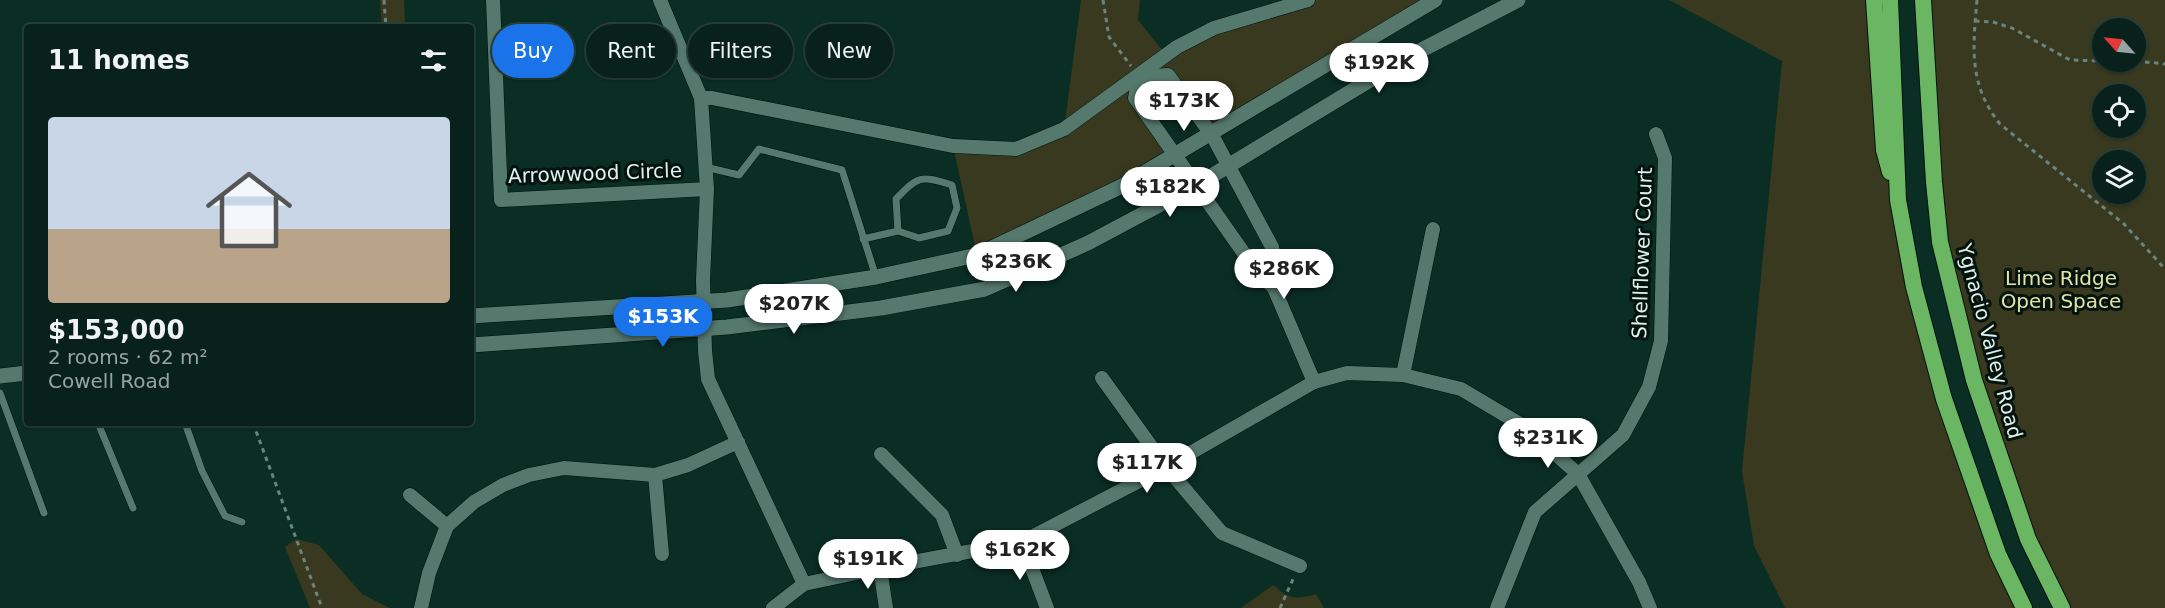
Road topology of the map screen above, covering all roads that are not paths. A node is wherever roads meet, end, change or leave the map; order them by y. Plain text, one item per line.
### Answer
1 (493, 0) edge
2 (660, 0) edge
3 (1308, 0) edge
4 (1435, 0) edge
5 (1518, 0) edge
6 (1874, 0) edge
7 (1890, 0) edge
8 (1923, 0) edge
9 (1139, 76) junction
10 (701, 98) junction
11 (1656, 134) dead end
12 (1212, 135) junction
13 (1174, 157) junction
14 (1228, 166) junction
15 (705, 167) junction
16 (1195, 186) junction
17 (707, 189) junction
18 (1898, 200) junction
19 (1433, 229) dead end
20 (898, 231) junction
21 (863, 239) junction
22 (876, 277) junction
23 (1274, 288) junction
24 (704, 302) junction
25 (474, 316) edge
26 (704, 328) junction
27 (474, 345) edge
28 (24, 373) edge
29 (1403, 375) junction
30 (0, 376) edge
31 (1102, 378) dead end
32 (1314, 382) junction
33 (0, 393) edge
34 (3, 412) edge
35 (99, 426) edge
36 (186, 426) edge
37 (738, 442) junction
38 (882, 454) dead end
39 (1166, 467) junction
40 (1578, 474) junction
41 (655, 475) junction
42 (411, 495) dead end
43 (133, 508) dead end
44 (44, 513) dead end
45 (242, 522) dead end
46 (447, 526) junction
47 (1022, 542) junction
48 (662, 554) dead end
49 (957, 555) junction
50 (1300, 566) road end
51 (880, 568) junction
52 (804, 584) junction
53 (421, 608) edge
54 (773, 608) edge
55 (886, 608) edge
56 (1047, 608) edge
57 (1497, 608) edge
58 (1650, 608) edge
59 (2024, 608) edge
60 (2062, 608) edge

1 - 17 street, Arrowwood Circle
2 - 10 street
3 - 9 street
4 - 12 street
5 - 14 street
6 - 18 highway
7 - 18 highway
8 - 60 highway, Ygnacio Valley Road
9 - 10 street
9 - 12 street
9 - 13 street
10 - 15 street
11 - 40 street, Shellflower Court
12 - 13 street
12 - 14 street
13 - 16 street
13 - 22 street
14 - 16 street
14 - 23 street
15 - 17 street
15 - 21 lane
16 - 23 street
16 - 26 street
17 - 24 street
18 - 59 highway
19 - 29 street
20 - 20 lane
20 - 21 lane
21 - 22 lane
22 - 24 street
23 - 32 street
24 - 25 street
24 - 26 street
26 - 27 street
26 - 37 street
28 - 30 street
29 - 32 street
29 - 40 street
31 - 39 street
32 - 39 street
33 - 34 lane
34 - 44 lane
35 - 43 lane
36 - 45 lane
37 - 41 street
37 - 52 street
38 - 49 street
39 - 47 street
39 - 50 street
40 - 57 street, Shellflower Court
40 - 58 street
41 - 46 street
41 - 48 street
42 - 46 street
46 - 53 street
47 - 49 street
47 - 56 street
49 - 51 street
51 - 52 street
51 - 55 street
52 - 54 street

